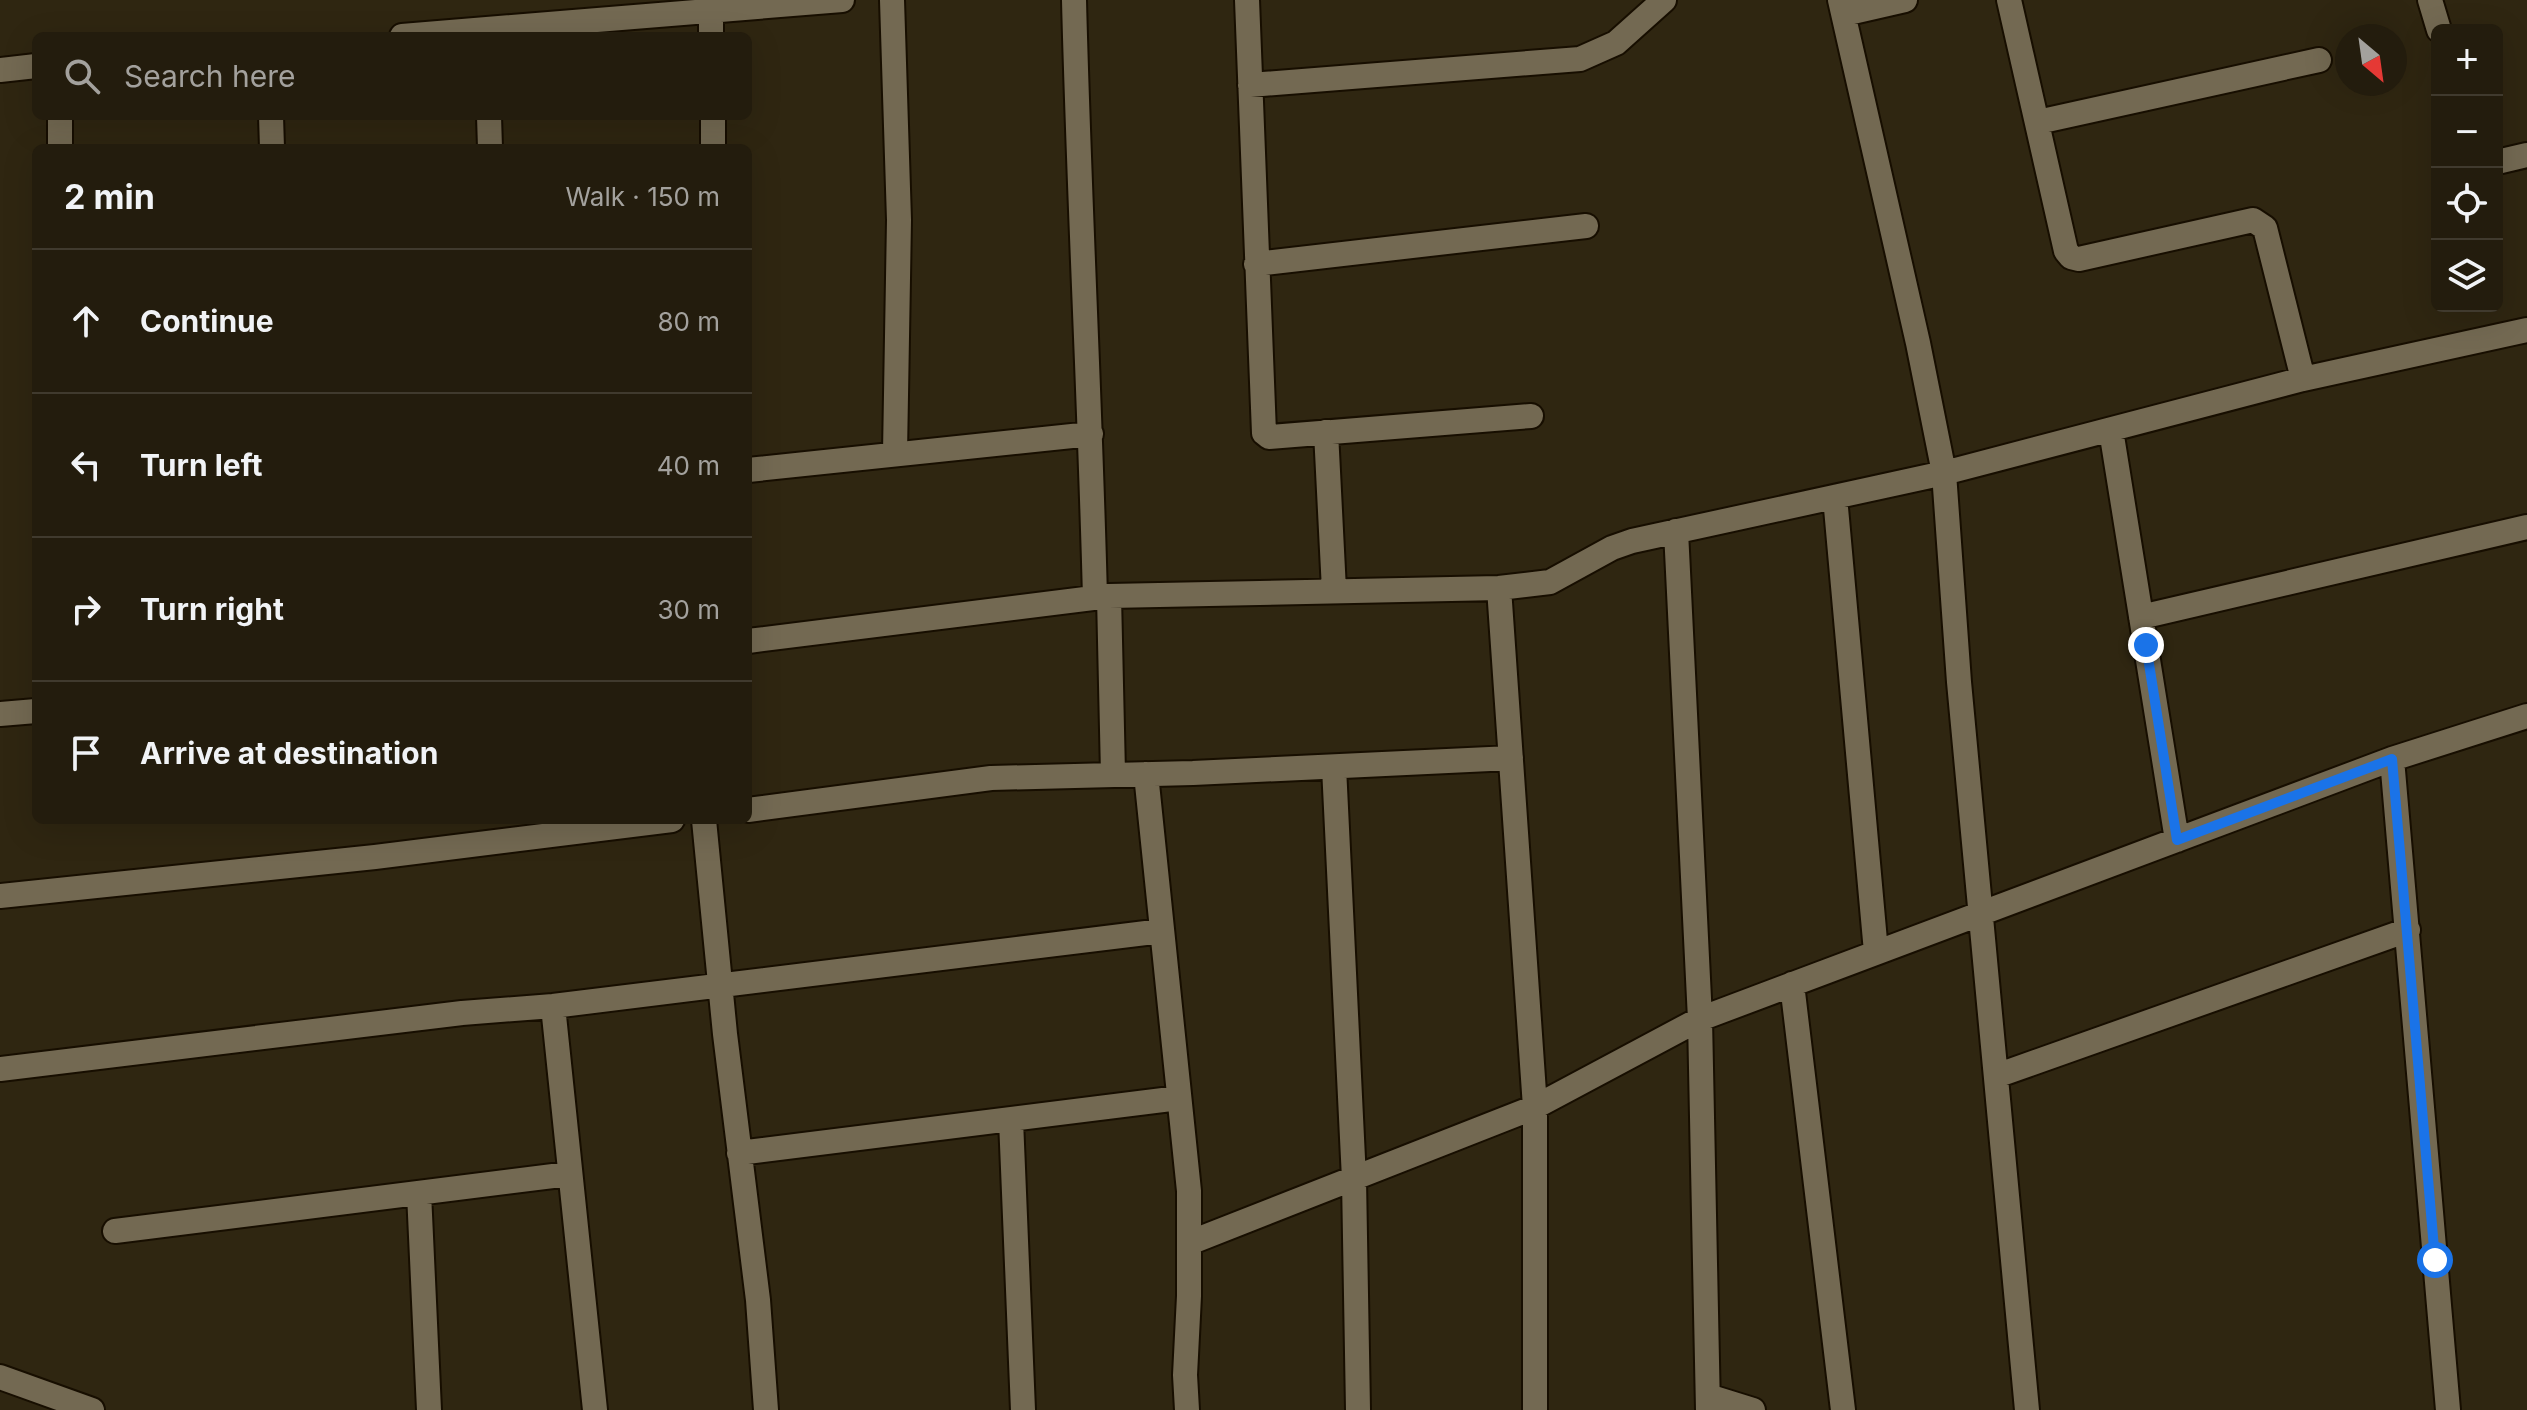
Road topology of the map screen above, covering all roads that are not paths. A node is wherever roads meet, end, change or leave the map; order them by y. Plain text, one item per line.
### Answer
1 (842, 0) edge
2 (892, 0) edge
3 (1074, 0) edge
4 (1247, 0) edge
5 (1664, 0) edge
6 (1905, 0) edge
7 (2009, 0) edge
8 (2436, 1) edge
9 (1842, 7) edge
10 (711, 11) junction
11 (2438, 24) edge
12 (495, 32) edge
13 (711, 32) edge
14 (2319, 60) dead end
15 (32, 66) edge
16 (0, 70) edge
17 (1250, 85) junction
18 (60, 120) edge
19 (271, 120) edge
20 (489, 120) edge
21 (713, 120) edge
22 (2038, 122) junction
23 (60, 144) edge
24 (272, 144) edge
25 (490, 144) edge
26 (713, 144) edge
27 (2527, 155) edge
28 (2503, 161) edge
29 (1586, 226) dead end
30 (1256, 264) junction
31 (2527, 330) edge
32 (2303, 379) junction
33 (1531, 416) dead end
34 (2111, 430) junction
35 (1326, 432) junction
36 (1091, 434) junction
37 (895, 453) junction
38 (752, 470) edge
39 (1944, 473) junction
40 (1835, 497) junction
41 (2527, 527) edge
42 (1676, 531) junction
43 (1499, 588) junction
44 (1334, 590) junction
45 (1102, 597) junction
46 (2141, 617) junction
47 (752, 641) edge
48 (32, 711) edge
49 (0, 714) edge
50 (2527, 716) edge
51 (1511, 758) junction
52 (2392, 759) junction
53 (1334, 767) junction
54 (1113, 774) junction
55 (1146, 774) junction
56 (752, 809) edge
57 (640, 824) edge
58 (704, 824) edge
59 (2177, 840) junction
60 (0, 896) edge
61 (1981, 914) junction
62 (2408, 930) junction
63 (1162, 931) junction
64 (1876, 952) junction
65 (1792, 984) junction
66 (719, 985) junction
67 (553, 1006) junction
68 (1700, 1019) junction
69 (0, 1069) edge
70 (1996, 1076) junction
71 (1179, 1098) junction
72 (1535, 1107) junction
73 (1011, 1120) junction
74 (739, 1153) junction
75 (569, 1174) junction
76 (1354, 1179) junction
77 (419, 1193) junction
78 (115, 1231) dead end
79 (1189, 1243) junction
80 (0, 1377) edge
81 (1708, 1403) edge
82 (92, 1410) edge
83 (429, 1410) edge
84 (595, 1410) edge
85 (766, 1410) edge
86 (1023, 1410) edge
87 (1187, 1410) edge
88 (1358, 1410) edge
89 (1535, 1410) edge
90 (1753, 1410) edge
91 (1843, 1410) edge
92 (2027, 1410) edge
93 (2448, 1410) edge

1 - 10 street
2 - 37 street
3 - 36 street
4 - 17 street
5 - 17 street
6 - 9 street
7 - 22 street
8 - 11 street
9 - 39 street
10 - 12 street
10 - 13 street
14 - 22 street
15 - 16 street
17 - 30 street
18 - 23 street
19 - 24 street
20 - 25 street
21 - 26 street
22 - 32 street
27 - 28 street
29 - 30 street
30 - 35 street
31 - 32 street
32 - 34 street
33 - 35 street
34 - 39 street
34 - 46 street
35 - 44 street
36 - 37 street
36 - 45 street
37 - 38 street
39 - 40 street
39 - 61 street
40 - 42 street
40 - 64 street
41 - 46 street
42 - 43 street
42 - 68 street
43 - 44 street
43 - 51 street
44 - 45 street
45 - 47 street
45 - 54 street
46 - 59 street
48 - 49 street
50 - 52 street
51 - 53 street
51 - 72 street
52 - 59 street
52 - 62 street
53 - 55 street
53 - 76 street
54 - 55 street
54 - 56 street
55 - 63 street
57 - 60 street
58 - 66 street
59 - 61 street
61 - 64 street
61 - 70 street
62 - 70 street
62 - 93 street
63 - 66 street
63 - 71 street
64 - 65 street
65 - 68 street
65 - 91 street
66 - 67 street
66 - 74 street
67 - 69 street
67 - 75 street
68 - 72 street
68 - 81 street
70 - 92 street
71 - 73 street
71 - 79 street
72 - 76 street
72 - 89 street
73 - 74 street
73 - 86 street
74 - 85 street
75 - 77 street
75 - 84 street
76 - 79 street
76 - 88 street
77 - 78 street
77 - 83 street
79 - 87 street
80 - 82 street
81 - 90 street

